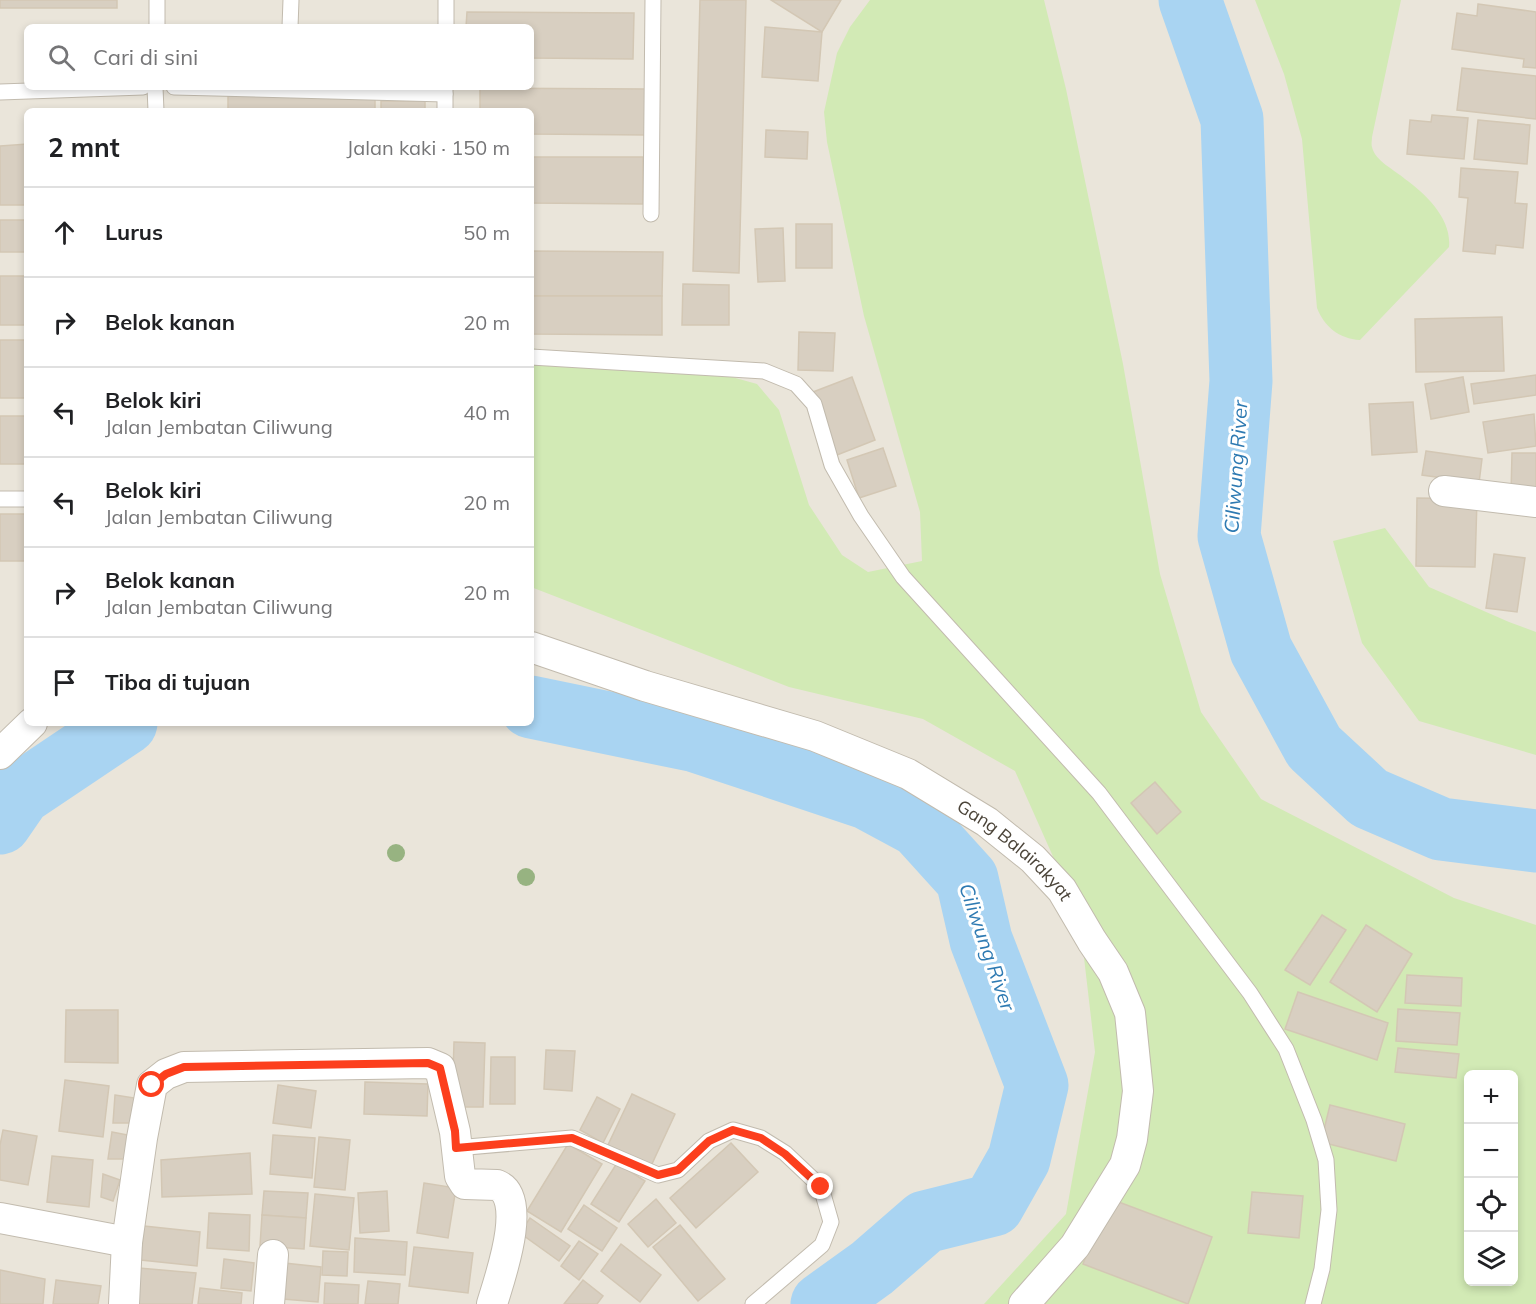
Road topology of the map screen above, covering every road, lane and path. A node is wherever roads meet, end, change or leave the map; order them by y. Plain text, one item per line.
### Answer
1 (157, 0) edge
2 (291, 0) edge
3 (446, 0) edge
4 (653, 0) edge
5 (157, 24) edge
6 (290, 24) edge
7 (446, 24) edge
8 (57, 90) edge
9 (155, 90) edge
10 (445, 90) edge
11 (0, 92) edge
12 (156, 108) edge
13 (445, 108) edge
14 (651, 214) dead end
15 (534, 357) edge
16 (1443, 491) dead end
17 (0, 499) edge
18 (24, 499) edge
19 (1536, 502) edge
20 (534, 647) edge
21 (29, 726) edge
22 (0, 754) edge
23 (456, 1148) junction
24 (0, 1218) edge
25 (127, 1242) junction
26 (273, 1255) dead end
27 (124, 1304) edge
28 (269, 1304) edge
29 (492, 1304) edge
30 (753, 1304) edge
31 (1024, 1304) edge
32 (1313, 1304) edge

1 - 5 lane
2 - 6 lane
3 - 7 lane
4 - 14 lane
8 - 11 lane
9 - 12 lane
10 - 13 lane
15 - 32 lane
16 - 19 street
17 - 18 lane
20 - 31 street, Gang Balairakyat
21 - 22 street
23 - 25 street
23 - 29 street
23 - 30 lane
24 - 25 street
25 - 27 street
26 - 28 street

